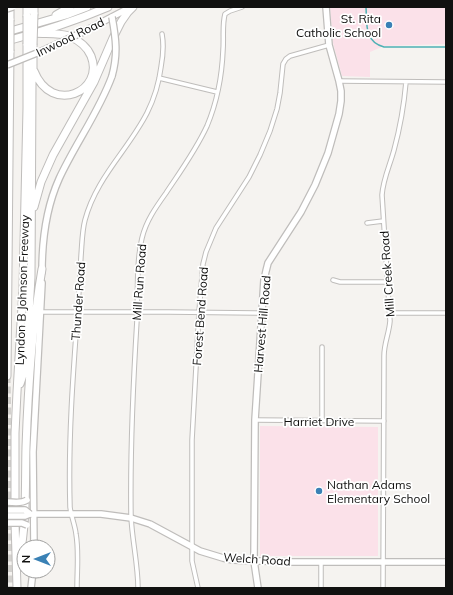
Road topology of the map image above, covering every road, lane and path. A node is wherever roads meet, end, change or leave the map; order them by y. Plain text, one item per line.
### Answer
1 (11, 7) edge
2 (27, 7) edge
3 (70, 7) edge
4 (88, 7) edge
5 (109, 7) edge
6 (132, 7) edge
7 (242, 7) edge
8 (326, 7) edge
9 (7, 9) edge
10 (31, 12) edge
11 (112, 17) junction
12 (49, 19) junction
13 (7, 32) edge
14 (35, 33) junction
15 (162, 34) dead end
16 (7, 41) edge
17 (30, 44) junction
18 (329, 45) junction
19 (7, 65) edge
20 (33, 69) junction
21 (160, 78) junction
22 (339, 81) junction
23 (406, 82) junction
24 (446, 82) edge
25 (218, 92) junction
26 (32, 217) junction
27 (383, 221) junction
28 (367, 223) dead end
29 (42, 269) junction
30 (333, 280) dead end
31 (388, 282) junction
32 (41, 312) junction
33 (138, 312) junction
34 (199, 312) junction
35 (390, 312) junction
36 (77, 313) junction
37 (446, 313) edge
38 (262, 314) junction
39 (322, 347) dead end
40 (7, 376) edge
41 (17, 392) junction
42 (255, 420) junction
43 (322, 421) junction
44 (384, 421) junction
45 (33, 493) junction
46 (7, 502) edge
47 (7, 510) edge
48 (32, 514) junction
49 (72, 514) junction
50 (7, 516) edge
51 (131, 518) junction
52 (7, 523) edge
53 (22, 539) edge
54 (34, 539) edge
55 (34, 539) edge
56 (192, 547) junction
57 (254, 561) junction
58 (321, 562) junction
59 (383, 562) junction
60 (446, 562) edge
61 (16, 572) edge
62 (77, 588) edge
63 (138, 588) edge
64 (198, 588) edge
65 (258, 588) edge
66 (321, 588) edge
67 (383, 588) edge

1 - 9 street, bridge
1 - 40 highway, bridge
2 - 10 highway, Lyndon B Johnson Freeway
3 - 12 highway
4 - 12 highway
5 - 11 street, Lyndon B Johnson Freeway
5 - 14 highway
6 - 11 street, Inwood Road
6 - 26 highway
7 - 25 street, Mill Run Road
8 - 18 street, Harvest Hill Road
10 - 17 highway, Lyndon B Johnson Freeway, bridge
11 - 19 street, Inwood Road, bridge
11 - 29 street, Lyndon B Johnson Freeway, bridge
12 - 13 highway
14 - 16 highway
14 - 20 highway
15 - 21 street, Thunder Road
17 - 20 highway
17 - 41 highway, Lyndon B Johnson Freeway
18 - 22 street, Harvest Hill Road
18 - 34 street, Forest Bend Road
20 - 26 highway
21 - 25 street
21 - 36 street, Thunder Road
22 - 23 street
22 - 38 street, Harvest Hill Road
23 - 24 street
23 - 27 street, Mill Creek Road
25 - 33 street, Mill Run Road
26 - 41 highway
27 - 28 street
27 - 31 street, Mill Creek Road
29 - 32 street, Lyndon B Johnson Freeway
29 - 53 highway
30 - 31 street
31 - 35 street, Mill Creek Road
32 - 36 street
32 - 45 street, Lyndon B Johnson Freeway
33 - 34 street
33 - 36 street
33 - 51 street, Mill Run Road
34 - 38 street
34 - 56 street, Forest Bend Road
35 - 37 street
35 - 44 street, Mill Creek Road
36 - 49 street, Thunder Road
38 - 42 street, Harvest Hill Road
39 - 43 street
41 - 61 highway, Lyndon B Johnson Freeway
42 - 43 street, Harriet Drive
42 - 57 street, Harvest Hill Road
43 - 44 street, Harriet Drive
44 - 59 street, Mill Creek Road
45 - 46 street, bridge
45 - 48 street, Lyndon B Johnson Freeway
47 - 48 street, Welch Road, bridge
48 - 49 street, Welch Road
48 - 50 street, Welch Road, bridge
48 - 54 street, Lyndon B Johnson Freeway
49 - 51 street, Welch Road
49 - 62 street, Thunder Road
51 - 56 street, Welch Road
51 - 63 street, Mill Run Road
52 - 55 street, bridge
56 - 57 street, Welch Road
56 - 64 street, Forest Bend Road
57 - 58 street, Welch Road
57 - 65 street, Harvest Hill Road
58 - 59 street, Welch Road
58 - 66 street
59 - 60 street, Welch Road
59 - 67 street, Mill Creek Road

